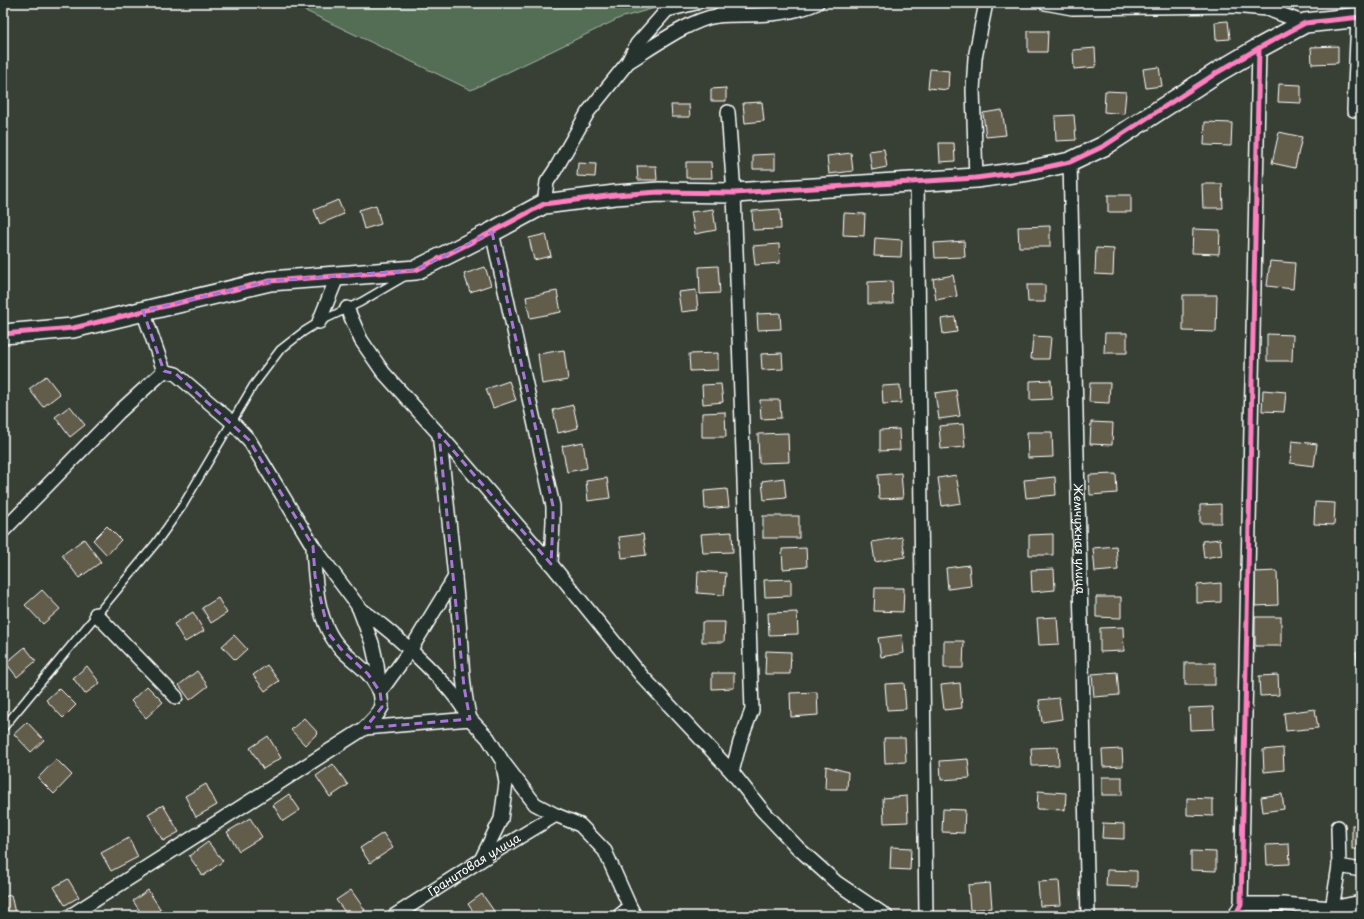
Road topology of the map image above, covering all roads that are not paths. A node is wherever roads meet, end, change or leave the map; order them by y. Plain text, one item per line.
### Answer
1 (696, 3) edge
2 (736, 3) edge
3 (817, 3) edge
4 (986, 3) edge
5 (1045, 3) edge
6 (717, 16) junction
7 (1359, 17) edge
8 (1305, 23) junction
9 (1259, 48) junction
10 (628, 62) junction
11 (1354, 110) dead end
12 (728, 112) dead end
13 (1070, 162) junction
14 (976, 178) junction
15 (917, 182) junction
16 (734, 193) junction
17 (544, 204) junction
18 (492, 232) junction
19 (416, 270) junction
20 (338, 275) junction
21 (347, 308) junction
22 (143, 311) junction
23 (319, 322) junction
24 (3, 334) edge
25 (164, 371) junction
26 (232, 422) junction
27 (439, 434) junction
28 (3, 531) edge
29 (314, 546) junction
30 (551, 564) junction
31 (455, 577) junction
32 (358, 606) junction
33 (96, 614) junction
34 (410, 649) junction
35 (380, 692) junction
36 (176, 697) dead end
37 (470, 719) junction
38 (3, 728) edge
39 (365, 728) junction
40 (503, 762) junction
41 (732, 772) junction
42 (556, 815) junction
43 (1338, 826) dead end
44 (480, 860) junction
45 (1339, 866) junction
46 (1361, 870) edge
47 (1361, 902) edge
48 (1241, 904) junction
49 (632, 912) edge
50 (1331, 912) edge
51 (70, 916) edge
52 (394, 916) edge
53 (619, 916) edge
54 (886, 916) edge
55 (926, 916) edge
56 (1088, 916) edge
57 (1235, 916) edge

1 - 10 street
2 - 6 street
3 - 6 street
4 - 14 street
5 - 8 street
6 - 10 street
7 - 8 street
7 - 11 street
8 - 9 street
9 - 13 street
9 - 48 street
10 - 17 street
12 - 16 street
13 - 14 street
13 - 56 street, Жемчужная улица
14 - 15 street
15 - 16 street
15 - 55 street
16 - 17 street
16 - 41 street
17 - 18 street
18 - 19 street
18 - 30 street
19 - 20 street
19 - 21 lane
20 - 22 street
20 - 23 street
21 - 23 lane
21 - 27 street
22 - 24 street
22 - 25 street
23 - 26 lane
25 - 26 street
25 - 28 street
26 - 29 street
26 - 33 lane
27 - 30 street
27 - 31 street
29 - 32 street
29 - 35 street
30 - 41 street
31 - 34 street
31 - 37 street
32 - 34 street
32 - 35 street
33 - 36 street
33 - 38 lane
34 - 35 street
34 - 37 street
35 - 39 street
37 - 39 street
37 - 40 street
39 - 51 street
40 - 42 street
40 - 44 street
41 - 54 street
42 - 44 street, Гранитовая улица
42 - 49 street
43 - 45 street
44 - 52 street, Гранитовая улица
45 - 46 street
45 - 50 street
47 - 50 street
48 - 50 street
48 - 57 street
49 - 53 street

